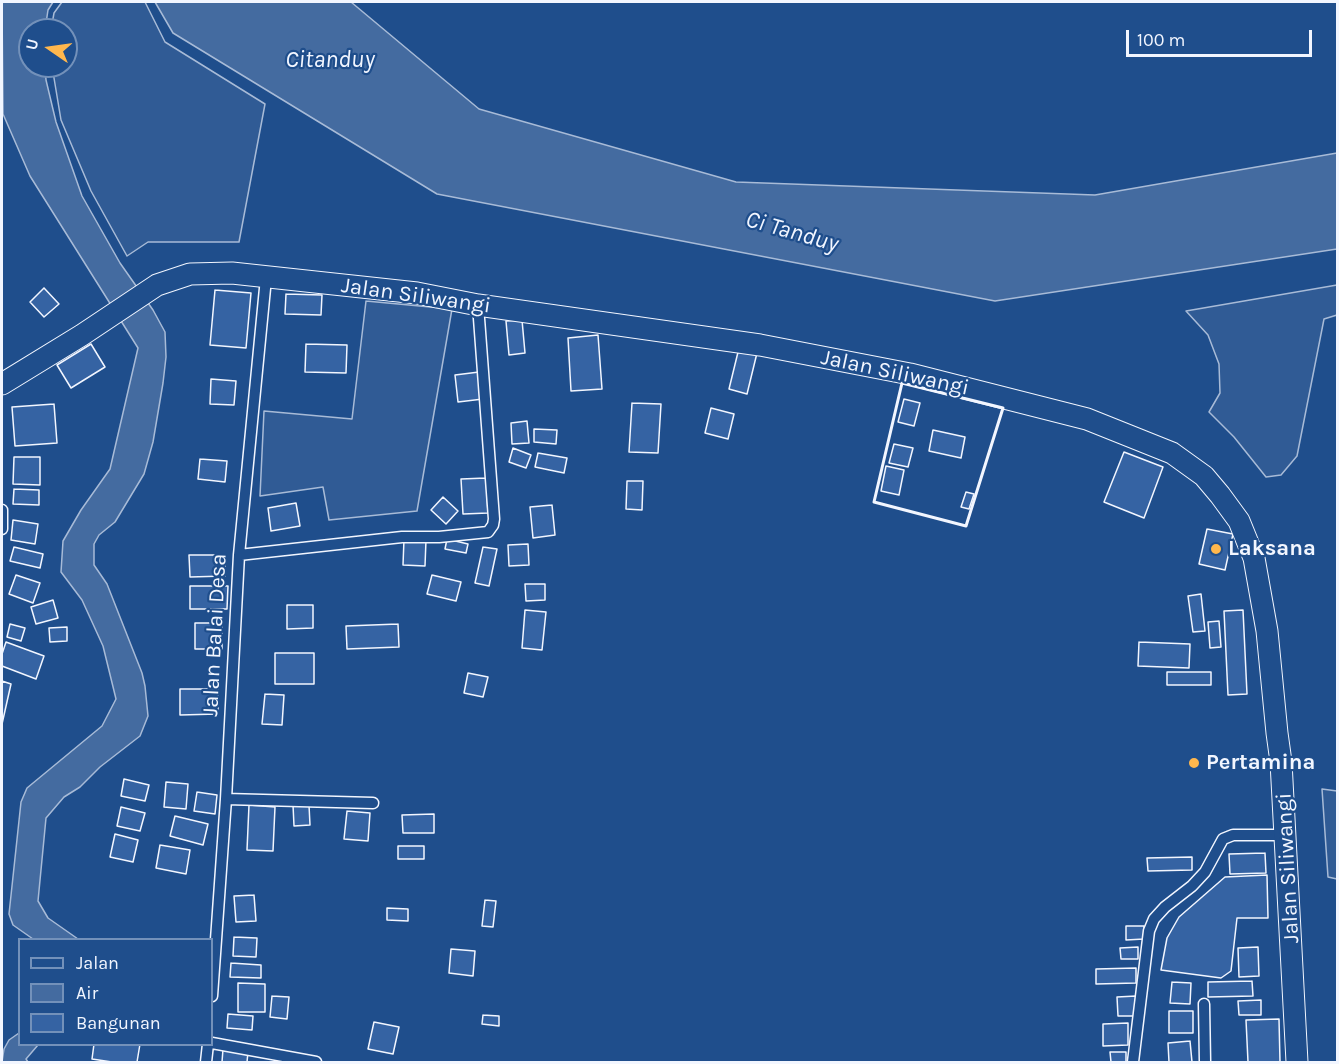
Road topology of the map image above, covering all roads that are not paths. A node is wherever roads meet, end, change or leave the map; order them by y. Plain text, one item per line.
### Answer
1 (266, 278) junction
2 (478, 305) junction
3 (2, 384) edge
4 (2, 510) edge
5 (2, 529) edge
6 (238, 555) junction
7 (226, 800) junction
8 (373, 803) dead end
9 (1285, 835) junction
10 (213, 982) edge
11 (1204, 1004) dead end
12 (213, 1044) edge
13 (209, 1046) edge
14 (206, 1062) edge
15 (316, 1062) edge
16 (1133, 1062) edge
17 (1205, 1062) edge
18 (1297, 1062) edge

1 - 2 highway, Jalan Siliwangi
1 - 3 highway, Jalan Siliwangi
1 - 6 street, Jalan Balai Desa
2 - 6 street
2 - 9 highway, Jalan Siliwangi
4 - 5 street
6 - 7 street, Jalan Balai Desa
7 - 8 street
7 - 10 street, Jalan Balai Desa
9 - 16 street
9 - 18 highway, Jalan Siliwangi
11 - 17 street
12 - 15 street
13 - 14 street

